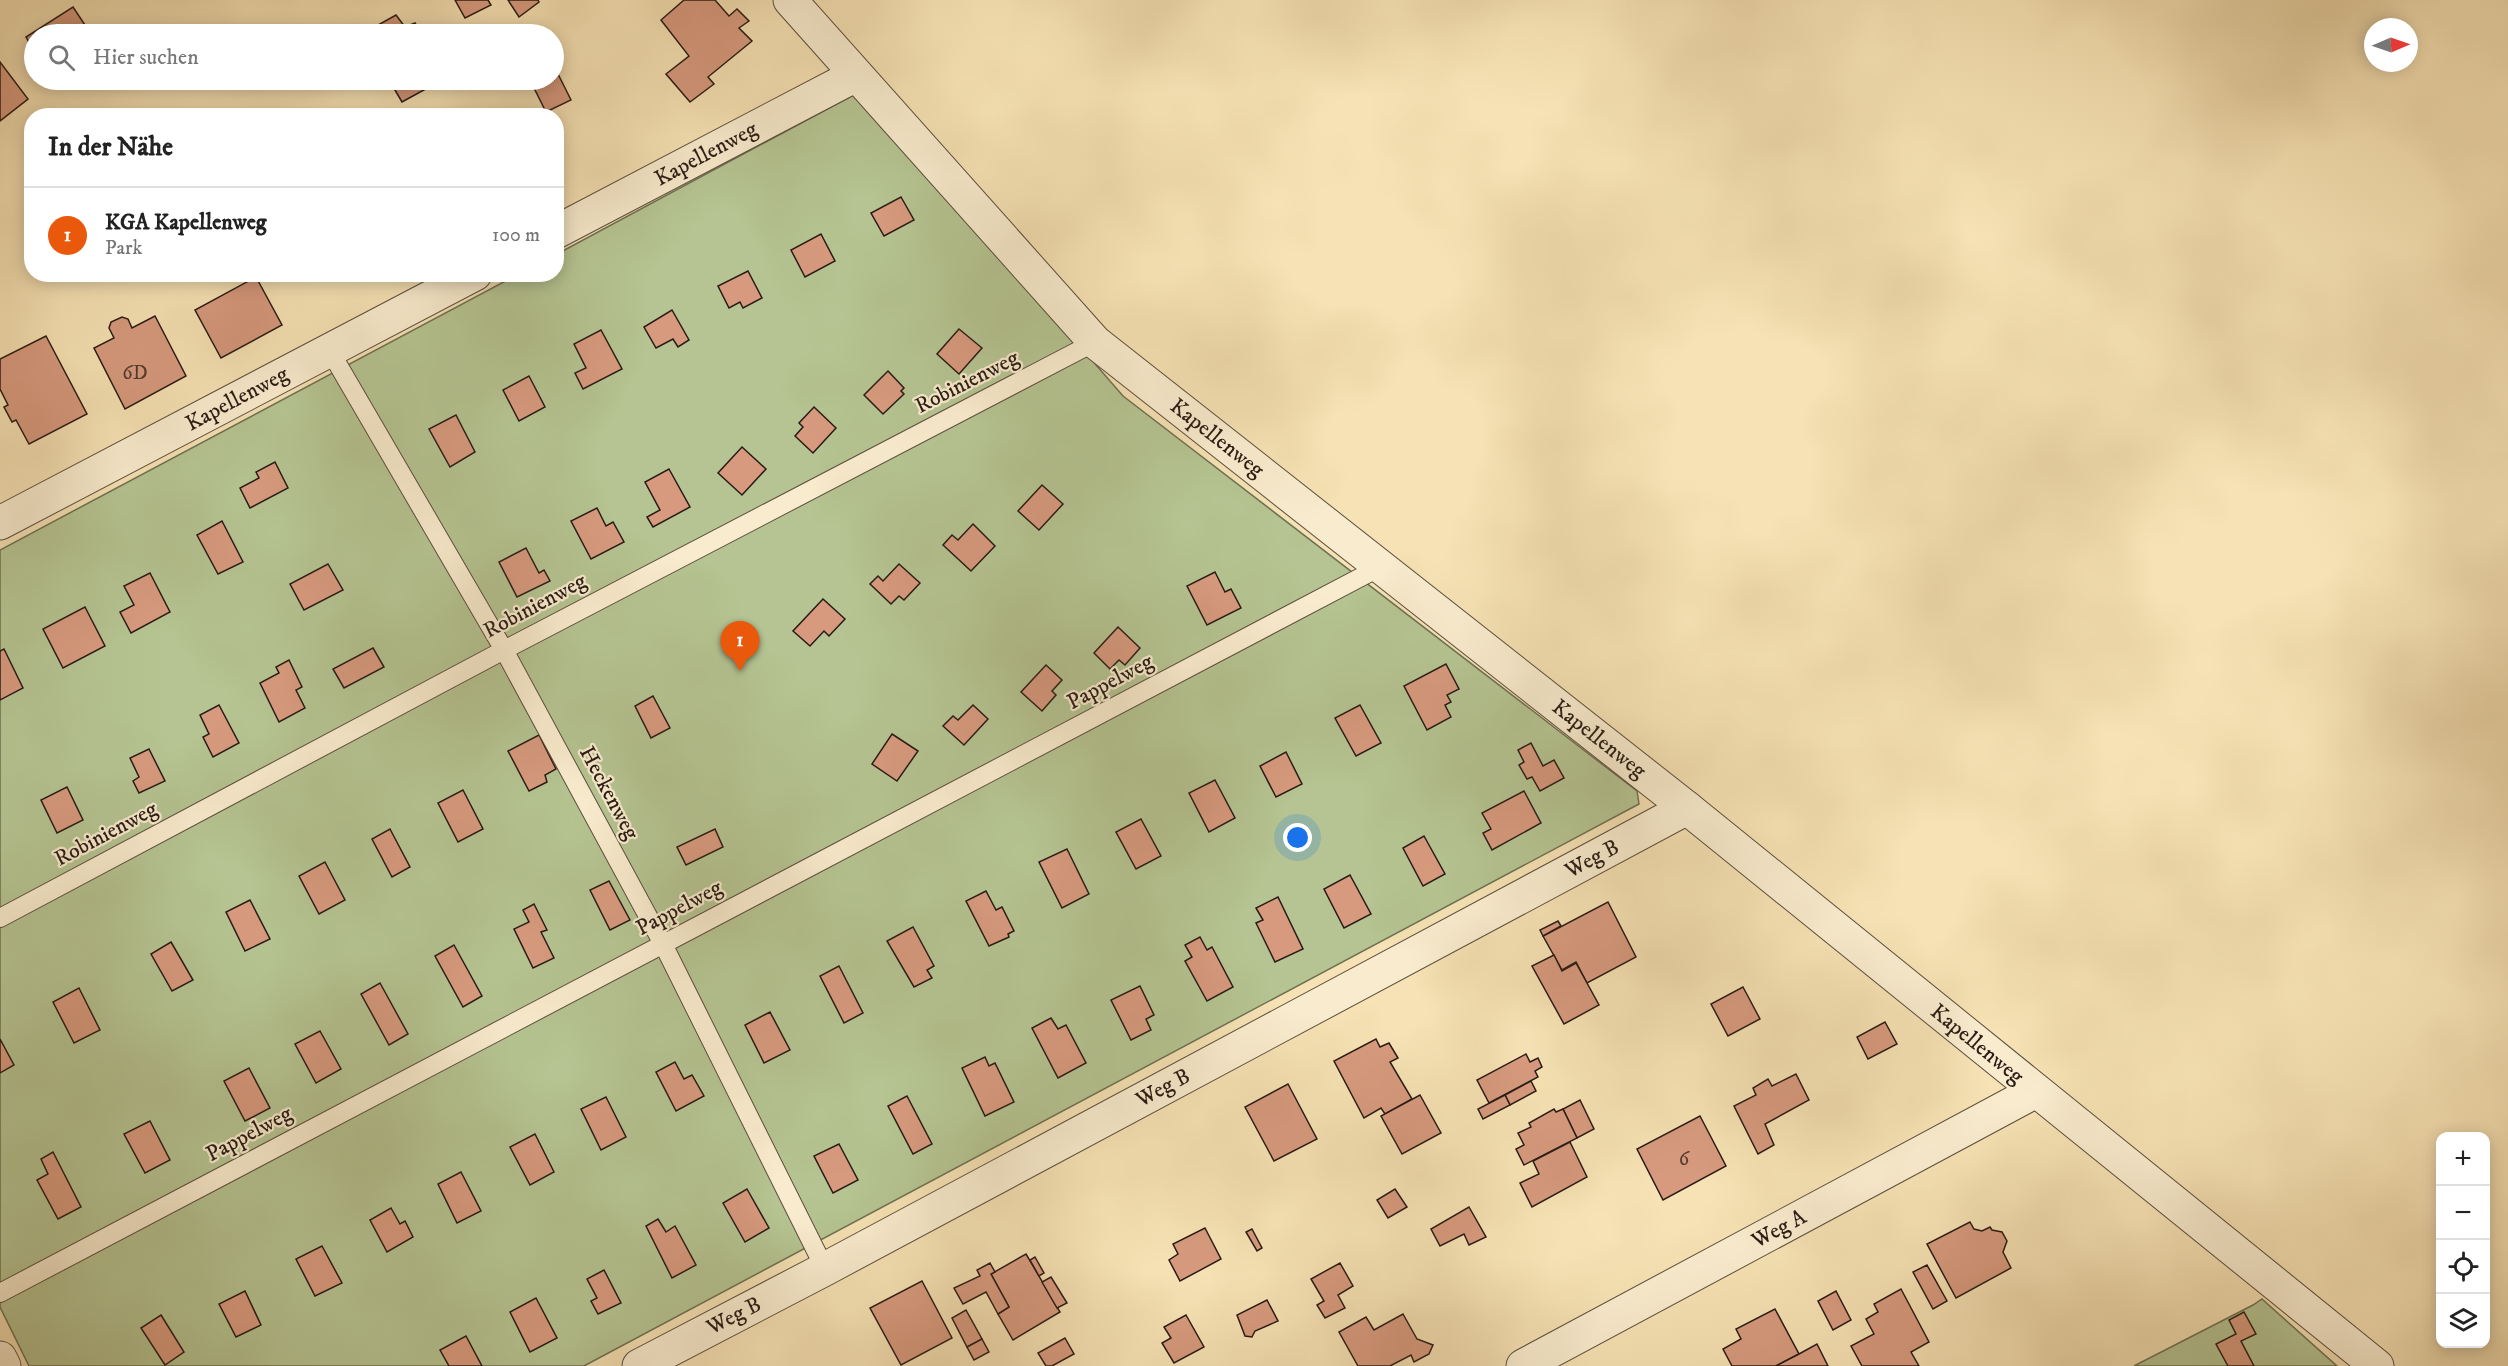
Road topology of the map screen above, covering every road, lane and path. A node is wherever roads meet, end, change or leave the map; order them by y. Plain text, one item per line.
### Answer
1 (790, 0) edge
2 (856, 75) junction
3 (564, 228) edge
4 (460, 282) edge
5 (1095, 342) junction
6 (330, 351) junction
7 (0, 523) edge
8 (1382, 566) junction
9 (504, 650) junction
10 (1687, 808) junction
11 (0, 918) edge
12 (663, 944) junction
13 (2036, 1091) junction
14 (825, 1269) junction
15 (0, 1293) edge
16 (0, 1358) edge
17 (4, 1366) edge
18 (639, 1366) edge
19 (1523, 1366) edge
20 (2377, 1366) edge

1 - 2 street, Kapellenweg
2 - 3 street, Kapellenweg
2 - 5 street, Kapellenweg
4 - 6 street, Kapellenweg
5 - 8 street, Kapellenweg
5 - 9 lane, Robinienweg
6 - 7 street, Kapellenweg
6 - 9 lane, Heckenweg
8 - 10 street, Kapellenweg
8 - 12 lane, Pappelweg
9 - 11 lane, Robinienweg
9 - 12 lane, Heckenweg
10 - 13 street, Kapellenweg
10 - 14 street, Weg B
12 - 14 lane, Heckenweg
12 - 15 lane, Pappelweg
13 - 19 street, Weg A
13 - 20 street, Kapellenweg
14 - 18 street, Weg B
16 - 17 street

